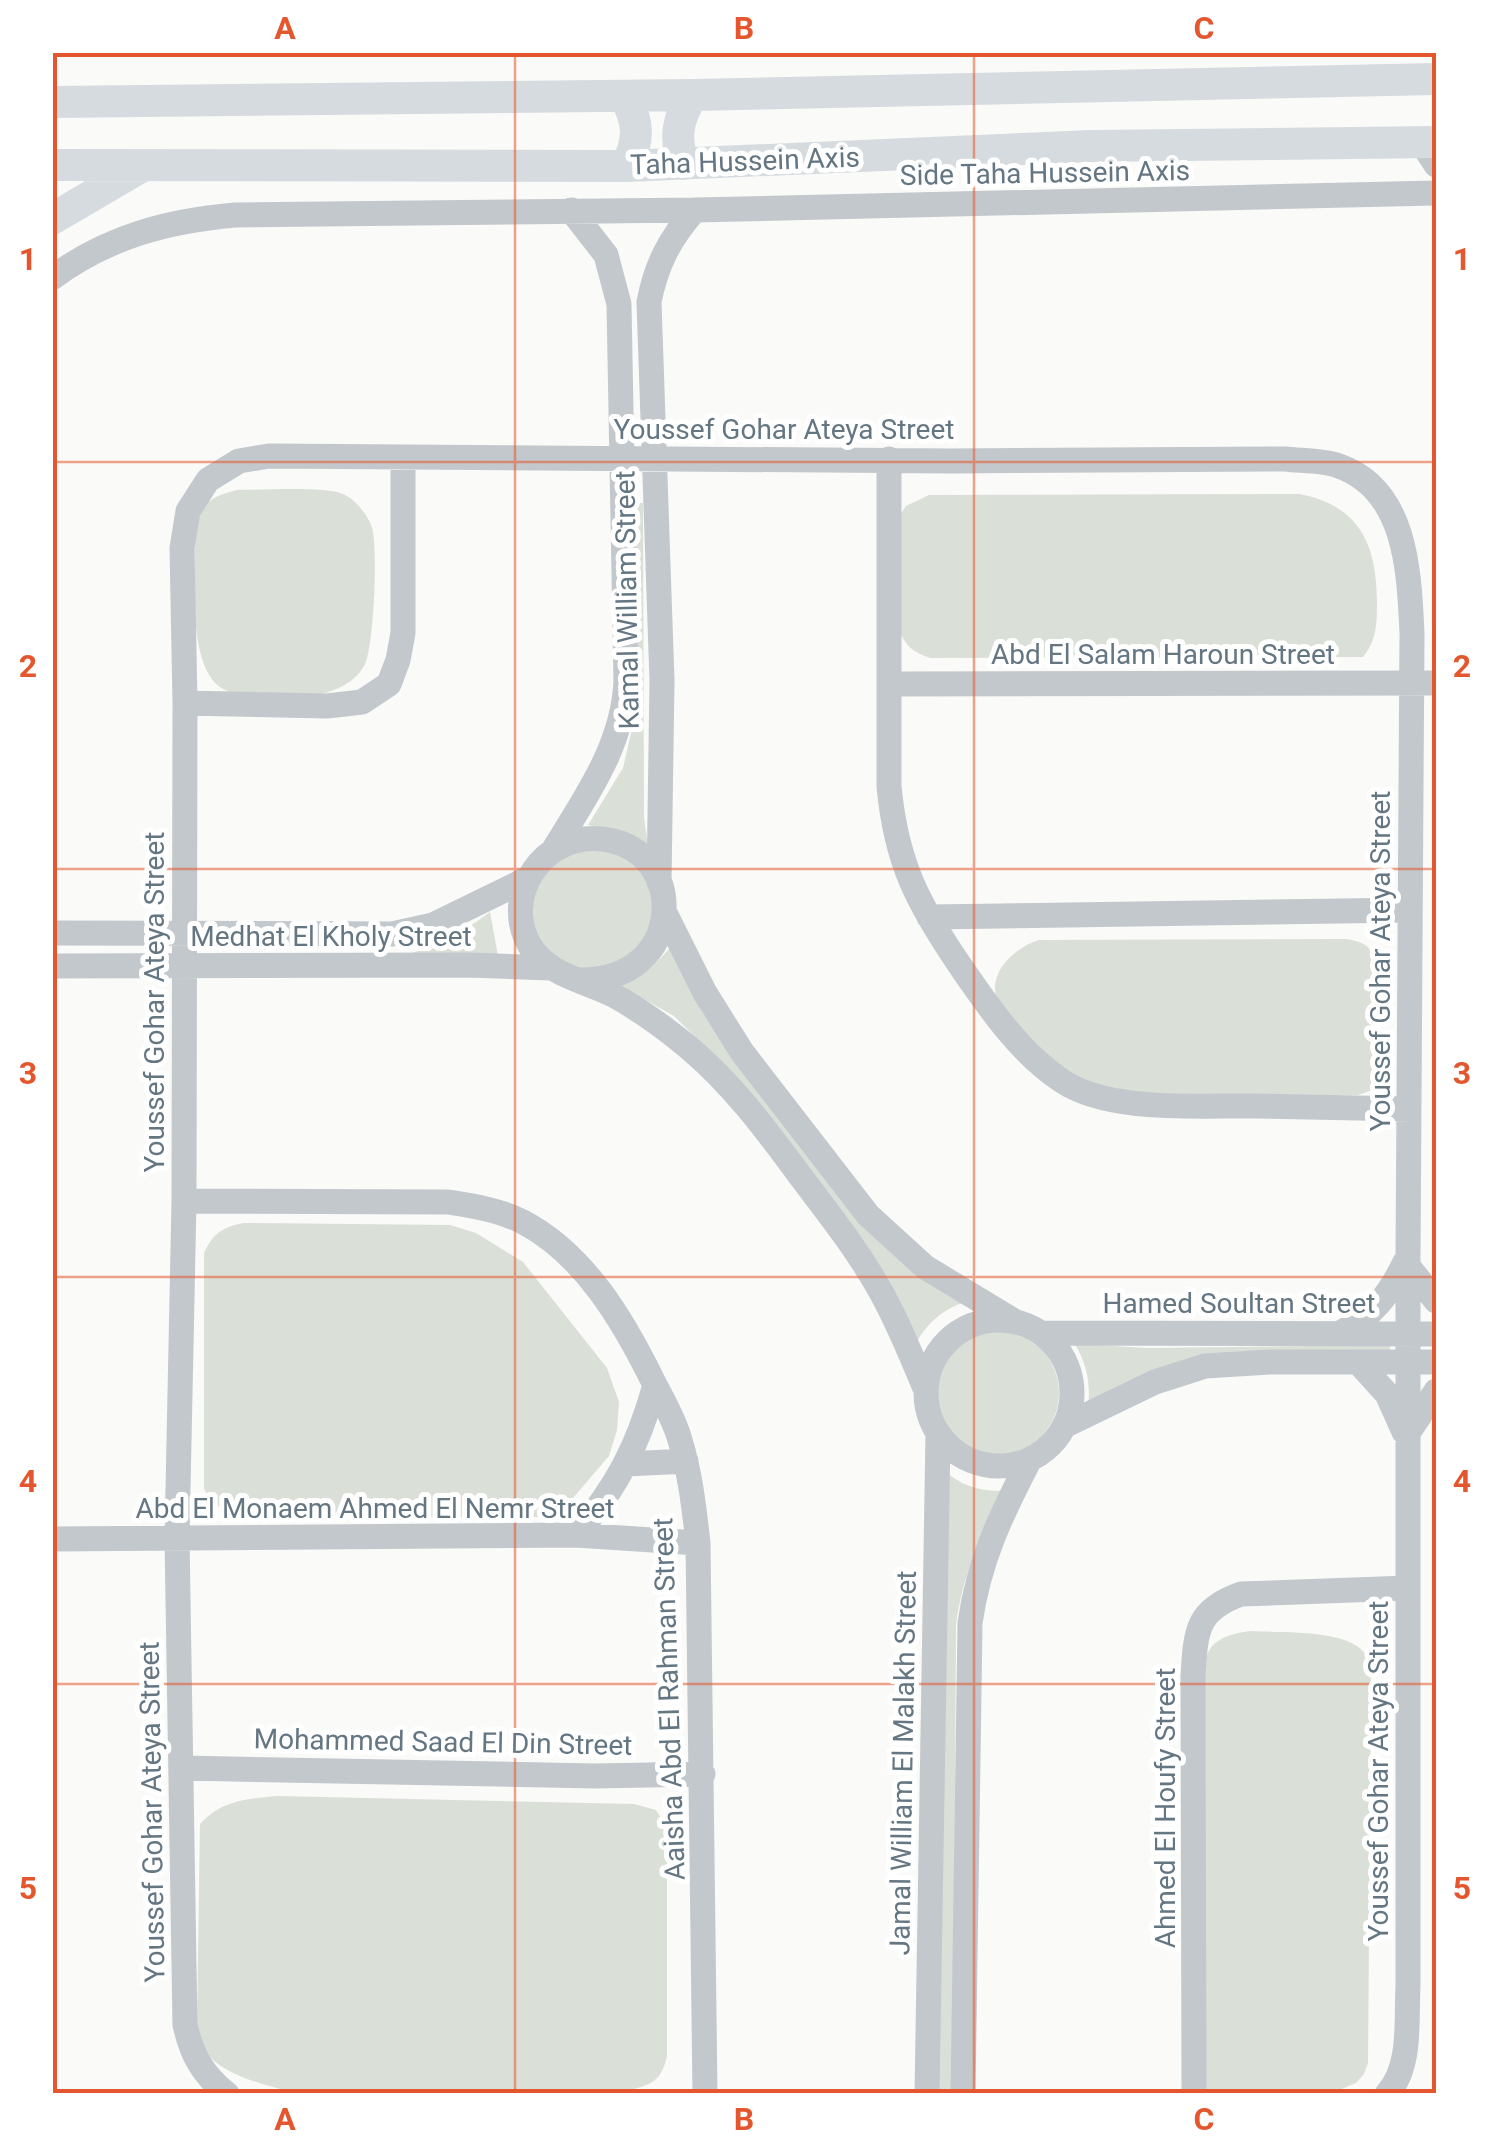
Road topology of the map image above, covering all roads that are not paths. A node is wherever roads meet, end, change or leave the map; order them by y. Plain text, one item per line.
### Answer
1 (1436, 78) edge
2 (693, 95) junction
3 (624, 96) junction
4 (52, 102) edge
5 (1431, 149) edge
6 (684, 164) junction
7 (145, 165) junction
8 (52, 166) edge
9 (626, 166) junction
10 (1436, 193) edge
11 (571, 210) junction
12 (695, 210) junction
13 (52, 219) edge
14 (52, 278) edge
15 (403, 457) junction
16 (622, 458) junction
17 (654, 458) junction
18 (889, 458) junction
19 (1424, 683) edge
20 (890, 684) junction
21 (185, 702) junction
22 (554, 849) junction
23 (527, 879) junction
24 (658, 882) junction
25 (1410, 910) junction
26 (664, 911) junction
27 (929, 917) junction
28 (52, 932) edge
29 (183, 934) junction
30 (52, 966) edge
31 (182, 966) junction
32 (550, 968) junction
33 (580, 980) junction
34 (1409, 1109) junction
35 (184, 1201) junction
36 (1408, 1262) junction
37 (1436, 1300) edge
38 (1014, 1321) junction
39 (1042, 1333) junction
40 (1408, 1333) junction
41 (1339, 1334) junction
42 (1436, 1334) edge
43 (1358, 1362) junction
44 (1408, 1362) junction
45 (1436, 1362) edge
46 (655, 1385) junction
47 (925, 1388) junction
48 (1436, 1391) edge
49 (1064, 1426) junction
50 (938, 1434) junction
51 (1408, 1437) junction
52 (1030, 1459) junction
53 (686, 1460) junction
54 (627, 1464) junction
55 (576, 1536) junction
56 (52, 1538) edge
57 (177, 1538) junction
58 (698, 1543) junction
59 (1408, 1588) junction
60 (181, 1768) junction
61 (703, 1774) junction
62 (227, 2094) edge
63 (706, 2094) edge
64 (928, 2094) edge
65 (963, 2094) edge
66 (1194, 2094) edge
67 (1387, 2094) edge

1 - 2 main road
2 - 3 main road
2 - 6 main road
3 - 4 main road
3 - 9 main road
5 - 6 main road, Taha Hussein Axis
6 - 9 main road, Taha Hussein Axis
7 - 8 main road, Taha Hussein Axis
7 - 9 main road, Taha Hussein Axis
7 - 13 main road
10 - 12 street, Side Taha Hussein Axis
11 - 12 street, Side Taha Hussein Axis
11 - 14 street, Side Taha Hussein Axis
11 - 16 street, Kamal William Street
12 - 17 street, Kamal William Street
15 - 16 street, Youssef Gohar Ateya Street
15 - 21 street, Youssef Gohar Ateya Street
15 - 21 street
16 - 17 street, Youssef Gohar Ateya Street
16 - 22 street, Kamal William Street
17 - 18 street, Youssef Gohar Ateya Street
17 - 24 street, Kamal William Street
18 - 19 street, Youssef Gohar Ateya Street
18 - 20 street
19 - 20 street, Abd El Salam Haroun Street
19 - 25 street, Youssef Gohar Ateya Street
20 - 27 street
21 - 29 street, Youssef Gohar Ateya Street
22 - 23 street
22 - 24 street
23 - 29 street, Medhat El Kholy Street
23 - 32 street
24 - 26 street
25 - 27 street
25 - 34 street, Youssef Gohar Ateya Street
26 - 33 street
26 - 38 street
27 - 34 street
28 - 29 street, Medhat El Kholy Street
29 - 31 street, Youssef Gohar Ateya Street
30 - 31 street, Medhat El Kholy Street
31 - 32 street, Medhat El Kholy Street
31 - 35 street, Youssef Gohar Ateya Street
32 - 33 street
33 - 47 street
34 - 36 street, Youssef Gohar Ateya Street
35 - 46 street, Aaisha Abd El Rahman Street
35 - 57 street, Youssef Gohar Ateya Street
36 - 37 street
36 - 40 street, Youssef Gohar Ateya Street
36 - 41 street
38 - 39 street
38 - 47 street
39 - 41 street, Hamed Soultan Street
39 - 49 street
40 - 41 street, Hamed Soultan Street
40 - 42 street, Hamed Soultan Street
40 - 44 street, Youssef Gohar Ateya Street
43 - 44 street
43 - 49 street
43 - 51 street
44 - 45 street
44 - 51 street, Youssef Gohar Ateya Street
46 - 53 street, Aaisha Abd El Rahman Street
46 - 54 street
47 - 50 street
48 - 51 street
49 - 52 street
50 - 52 street
50 - 64 street, Jamal William El Malakh Street
51 - 59 street, Youssef Gohar Ateya Street
52 - 65 street
53 - 54 street
53 - 58 street, Aaisha Abd El Rahman Street
54 - 55 street
55 - 57 street, Abd El Monaem Ahmed El Nemr Street
55 - 58 street, Abd El Monaem Ahmed El Nemr Street
56 - 57 street, Abd El Monaem Ahmed El Nemr Street
57 - 60 street, Youssef Gohar Ateya Street
58 - 61 street, Aaisha Abd El Rahman Street
59 - 66 street, Ahmed El Houfy Street
59 - 67 street, Youssef Gohar Ateya Street
60 - 61 street, Mohammed Saad El Din Street
60 - 62 street, Youssef Gohar Ateya Street
61 - 63 street, Aaisha Abd El Rahman Street

